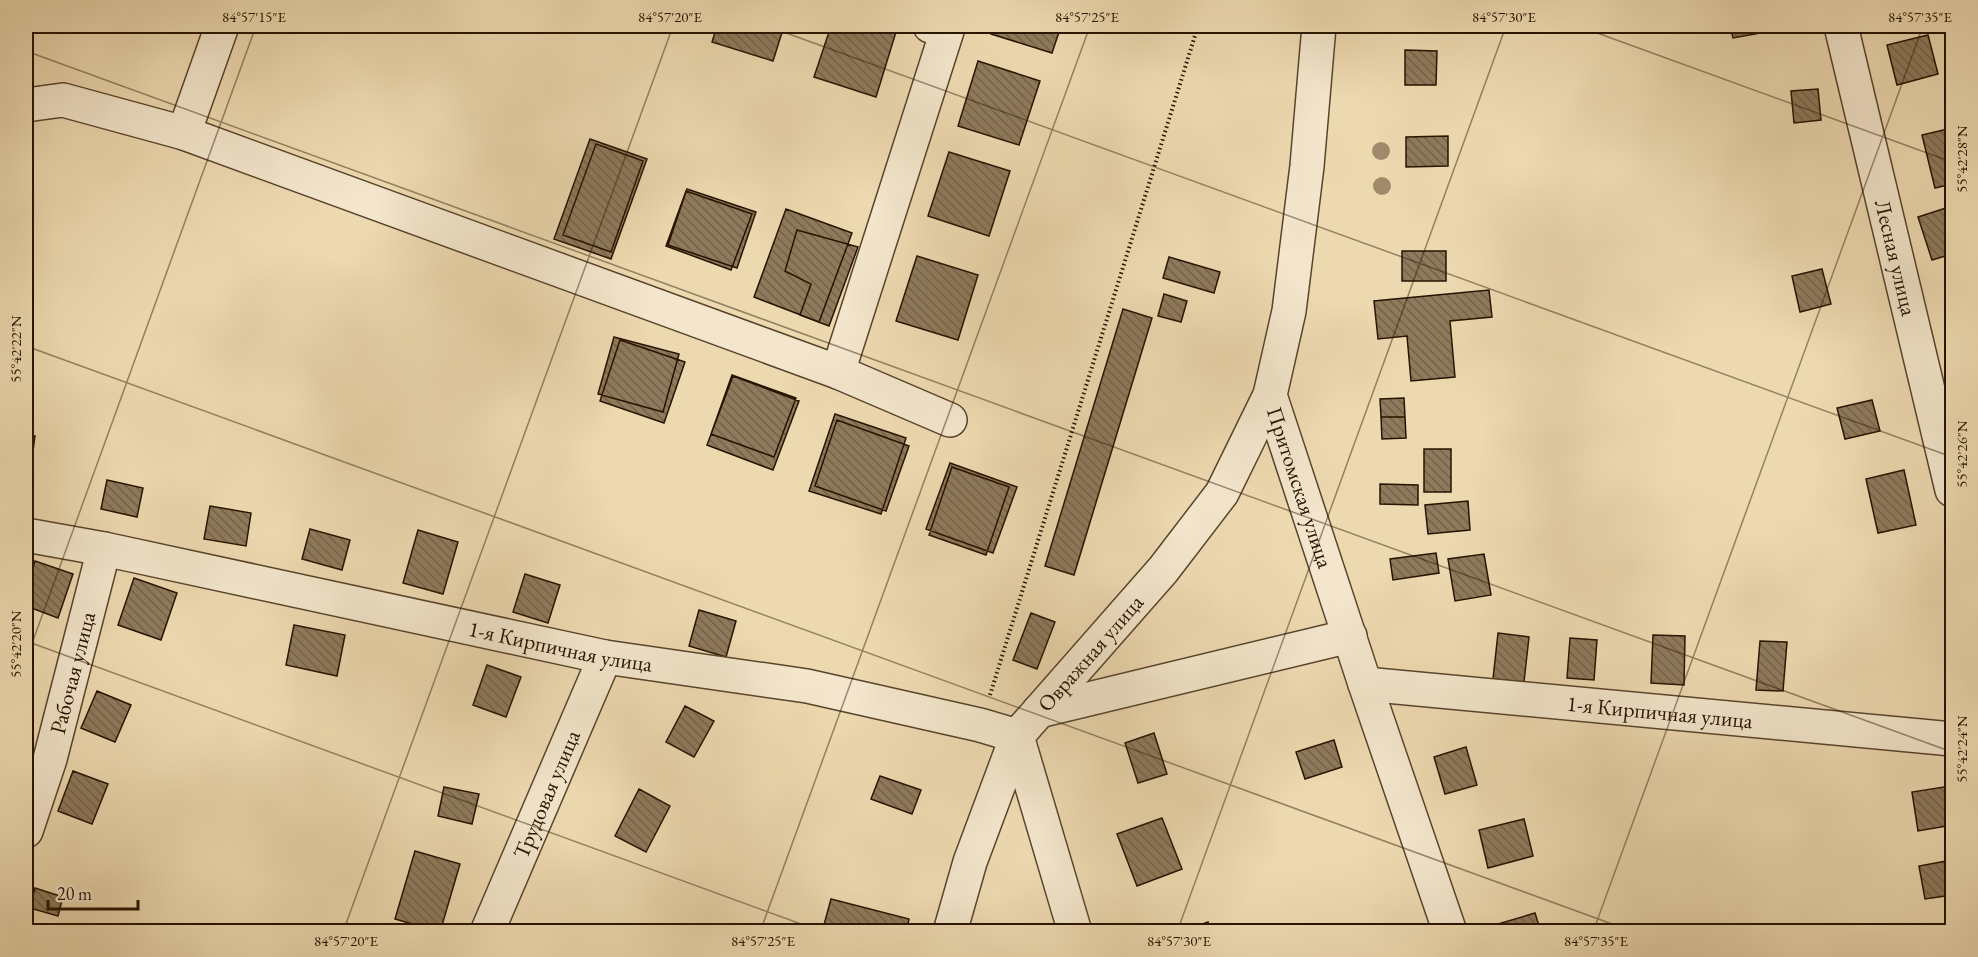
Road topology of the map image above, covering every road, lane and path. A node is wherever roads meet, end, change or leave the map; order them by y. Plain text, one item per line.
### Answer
1 (222, 26) edge
2 (1198, 26) edge
3 (1319, 26) edge
4 (1841, 26) edge
5 (942, 28) edge
6 (26, 105) edge
7 (184, 133) junction
8 (838, 372) junction
9 (1270, 395) junction
10 (950, 420) dead end
11 (1953, 490) edge
12 (26, 535) edge
13 (104, 549) junction
14 (1350, 636) junction
15 (605, 657) junction
16 (1365, 684) junction
17 (1039, 711) junction
18 (980, 725) junction
19 (1017, 736) junction
20 (1953, 738) edge
21 (26, 831) edge
22 (487, 932) edge
23 (950, 932) edge
24 (1075, 932) edge
25 (1450, 932) edge

1 - 7 street
2 - 18 path
3 - 9 street, Притомская улица
4 - 11 street, Лесная улица
5 - 8 street
6 - 7 street
7 - 8 street
8 - 10 street
9 - 14 street, Притомская улица
9 - 17 street, Овражная улица
12 - 13 street, 1-я Кирпичная улица
13 - 15 street, 1-я Кирпичная улица
13 - 21 street, Рабочая улица
14 - 16 street, Притомская улица
14 - 17 street
15 - 18 street, 1-я Кирпичная улица
15 - 22 street, Трудовая улица
16 - 20 street, 1-я Кирпичная улица
16 - 25 street, Притомская улица
17 - 19 street, Овражная улица
18 - 19 street, 1-я Кирпичная улица
19 - 23 street, Овражная улица
19 - 24 street

